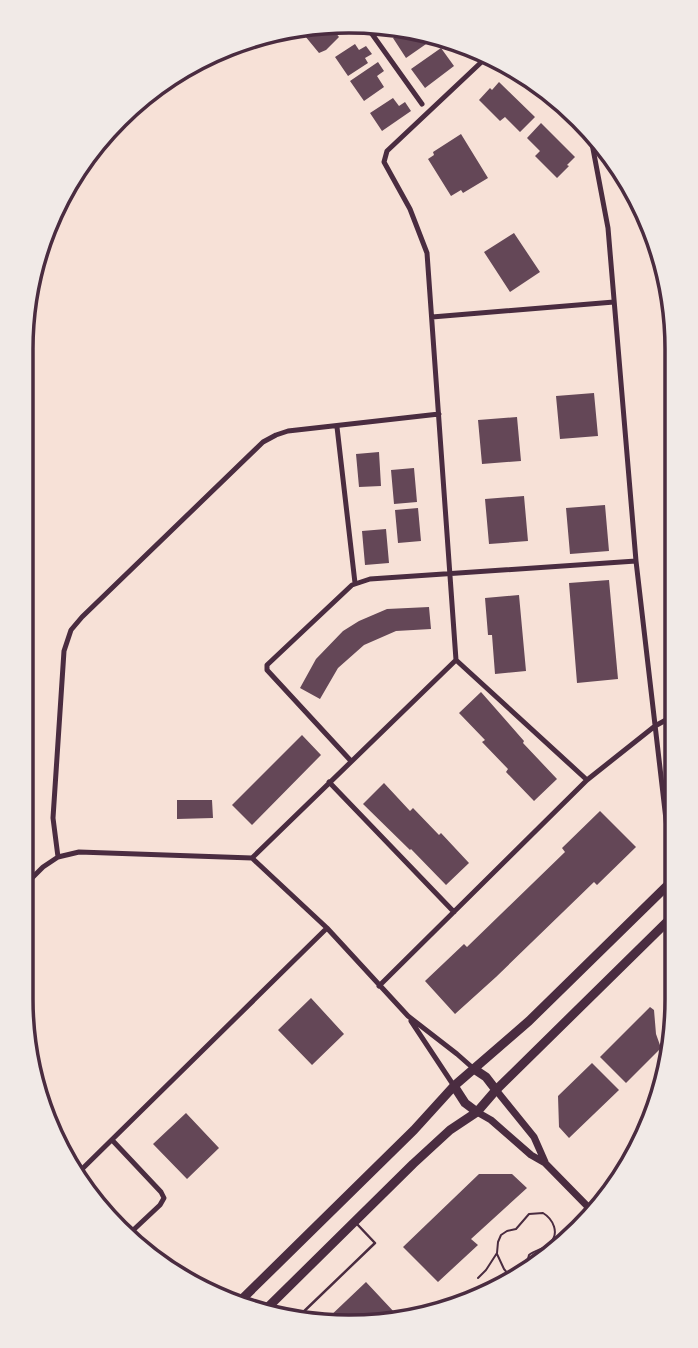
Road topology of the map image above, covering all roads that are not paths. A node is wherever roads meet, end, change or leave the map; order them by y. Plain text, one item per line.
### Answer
1 (372, 34) edge
2 (481, 62) edge
3 (422, 104) dead end
4 (593, 149) edge
5 (614, 302) junction
6 (432, 317) junction
7 (439, 414) junction
8 (338, 427) junction
9 (636, 561) junction
10 (450, 573) junction
11 (355, 583) junction
12 (456, 660) junction
13 (665, 720) edge
14 (654, 726) junction
15 (351, 761) junction
16 (587, 780) junction
17 (329, 782) junction
18 (665, 810) edge
19 (58, 857) junction
20 (252, 859) junction
21 (33, 877) edge
22 (665, 888) edge
23 (454, 912) junction
24 (665, 924) edge
25 (327, 928) junction
26 (379, 986) junction
27 (408, 1016) junction
28 (474, 1069) junction
29 (454, 1086) junction
30 (496, 1090) junction
31 (477, 1112) junction
32 (113, 1141) junction
33 (545, 1163) junction
34 (83, 1169) edge
35 (587, 1206) edge
36 (355, 1222) junction
37 (134, 1230) edge
38 (244, 1297) edge
39 (270, 1305) edge
40 (304, 1311) edge

1 - 3 street
2 - 6 street
4 - 5 street
5 - 6 street
5 - 9 street
6 - 7 street
7 - 8 street
7 - 10 street
8 - 11 street
8 - 19 street
9 - 10 street
9 - 14 street
10 - 11 street
10 - 12 street
11 - 15 street
12 - 15 street
12 - 16 street
13 - 14 street
14 - 16 street
14 - 18 street
15 - 17 street
16 - 23 street
17 - 20 street
17 - 23 street
19 - 20 street
19 - 21 street
20 - 25 street
22 - 28 main road
23 - 26 street
24 - 30 main road
25 - 26 street
25 - 32 street
26 - 27 street
27 - 28 street
27 - 29 street
28 - 29 main road
28 - 30 main road
29 - 31 main road
29 - 38 main road
30 - 31 main road
30 - 33 street
31 - 33 street
31 - 36 main road
32 - 34 street
32 - 37 street
33 - 35 street
36 - 39 main road
36 - 40 lane

